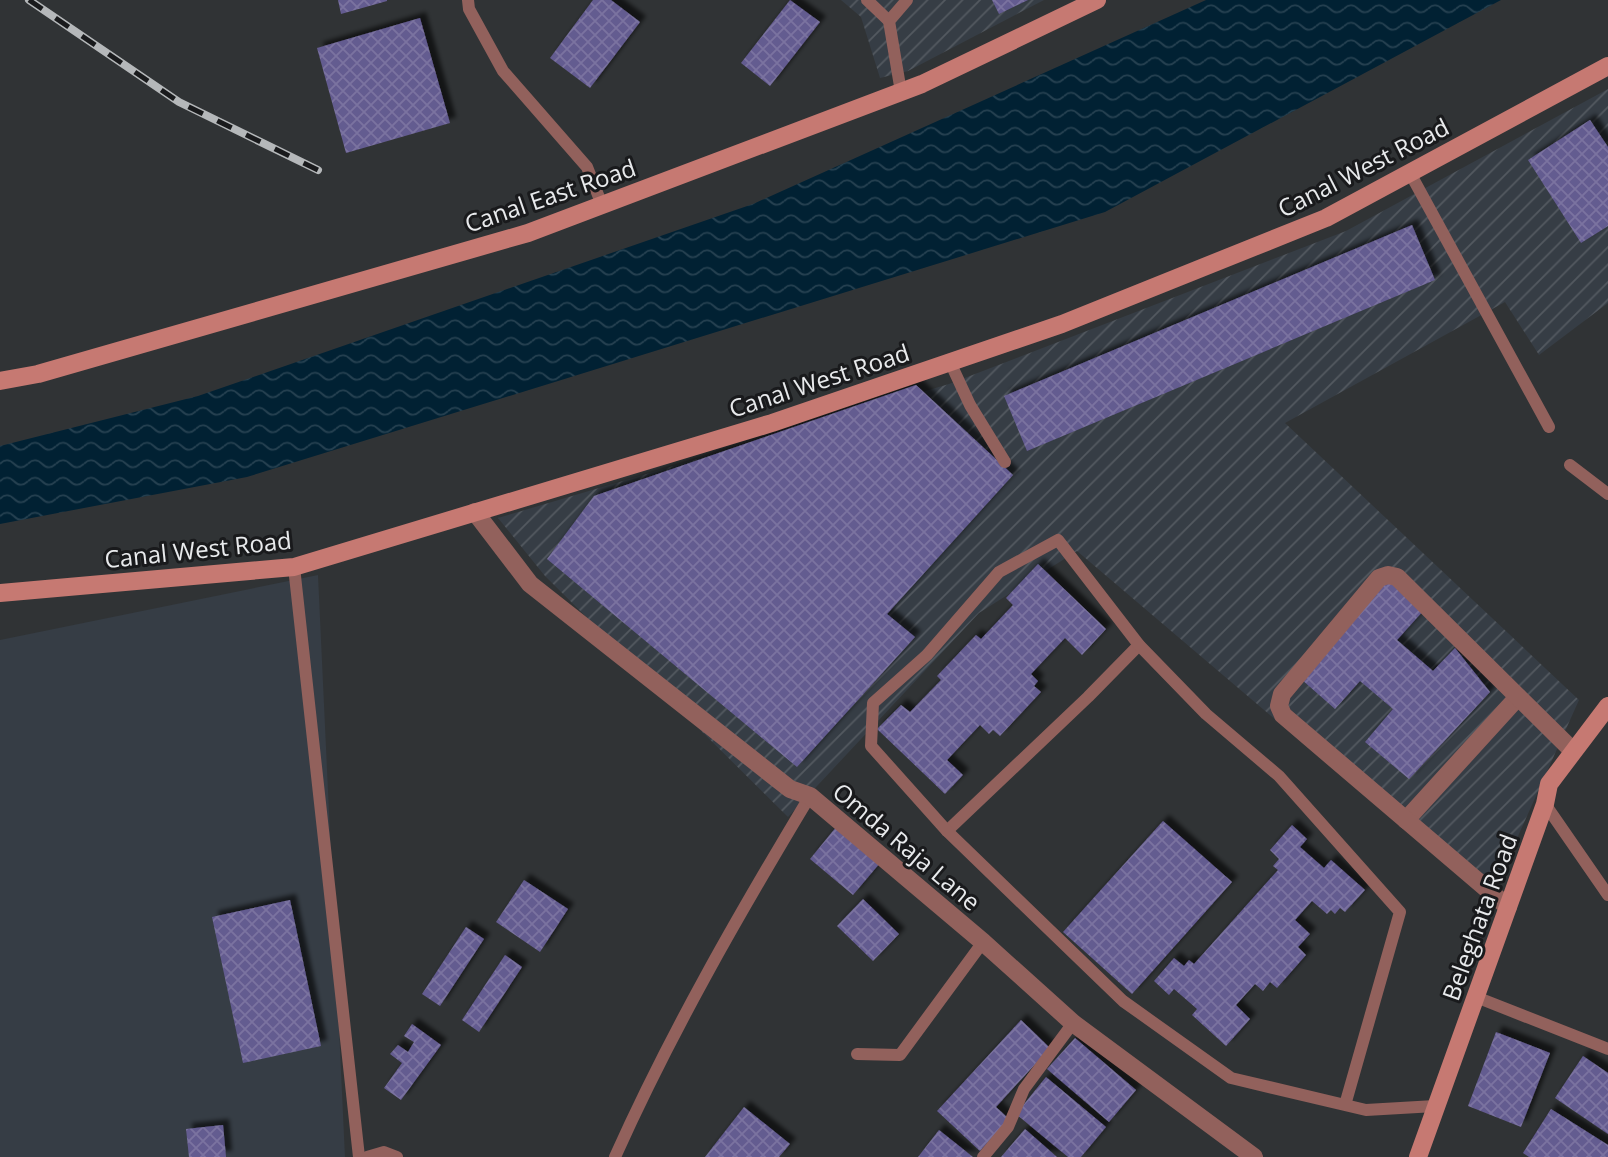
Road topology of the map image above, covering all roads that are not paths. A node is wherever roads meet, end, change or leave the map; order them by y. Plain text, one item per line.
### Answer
1 (468, 0) edge
2 (867, 0) edge
3 (908, 0) edge
4 (1097, 0) edge
5 (889, 21) junction
6 (1608, 66) edge
7 (901, 92) junction
8 (1410, 173) junction
9 (602, 205) junction
10 (950, 362) junction
11 (0, 381) edge
12 (1549, 427) dead end
13 (1005, 462) dead end
14 (1570, 465) dead end
15 (1608, 494) edge
16 (475, 512) junction
17 (294, 566) junction
18 (0, 593) edge
19 (1139, 645) junction
20 (1518, 696) junction
21 (1608, 706) edge
22 (1573, 751) junction
23 (810, 796) junction
24 (1545, 804) junction
25 (1406, 820) junction
26 (947, 831) junction
27 (1608, 895) edge
28 (1508, 907) junction
29 (983, 942) junction
30 (1476, 997) junction
31 (1073, 1023) junction
32 (1608, 1049) edge
33 (857, 1054) dead end
34 (1345, 1105) junction
35 (1435, 1106) junction
36 (359, 1157) edge
37 (367, 1157) edge
38 (397, 1157) edge
39 (615, 1157) edge
40 (984, 1157) edge
41 (1254, 1157) edge
42 (1418, 1157) edge

1 - 9 lane
2 - 5 lane
3 - 5 lane
4 - 7 street, Canal East Road
5 - 7 lane
6 - 8 street, Canal West Road
7 - 9 street, Canal East Road
8 - 10 street, Canal West Road
8 - 12 lane
9 - 11 street, Canal East Road
10 - 13 lane
10 - 16 street, Canal West Road
14 - 15 lane
16 - 17 street, Canal West Road
16 - 23 street, Omda Raja Lane
17 - 18 street, Canal West Road
17 - 36 lane
19 - 26 lane
19 - 26 lane
19 - 34 lane
20 - 22 street
20 - 25 street
20 - 25 street
21 - 22 street, Beleghata Road
22 - 24 street, Beleghata Road
23 - 29 street, Omda Raja Lane
23 - 39 lane
24 - 27 lane
24 - 28 street, Beleghata Road
25 - 28 street
26 - 34 lane
28 - 30 street, Beleghata Road
29 - 31 street, Omda Raja Lane
29 - 33 lane
30 - 32 lane
30 - 35 street, Beleghata Road
31 - 40 lane
31 - 41 street, Omda Raja Lane
34 - 35 lane
35 - 42 street, Beleghata Road
37 - 38 lane

